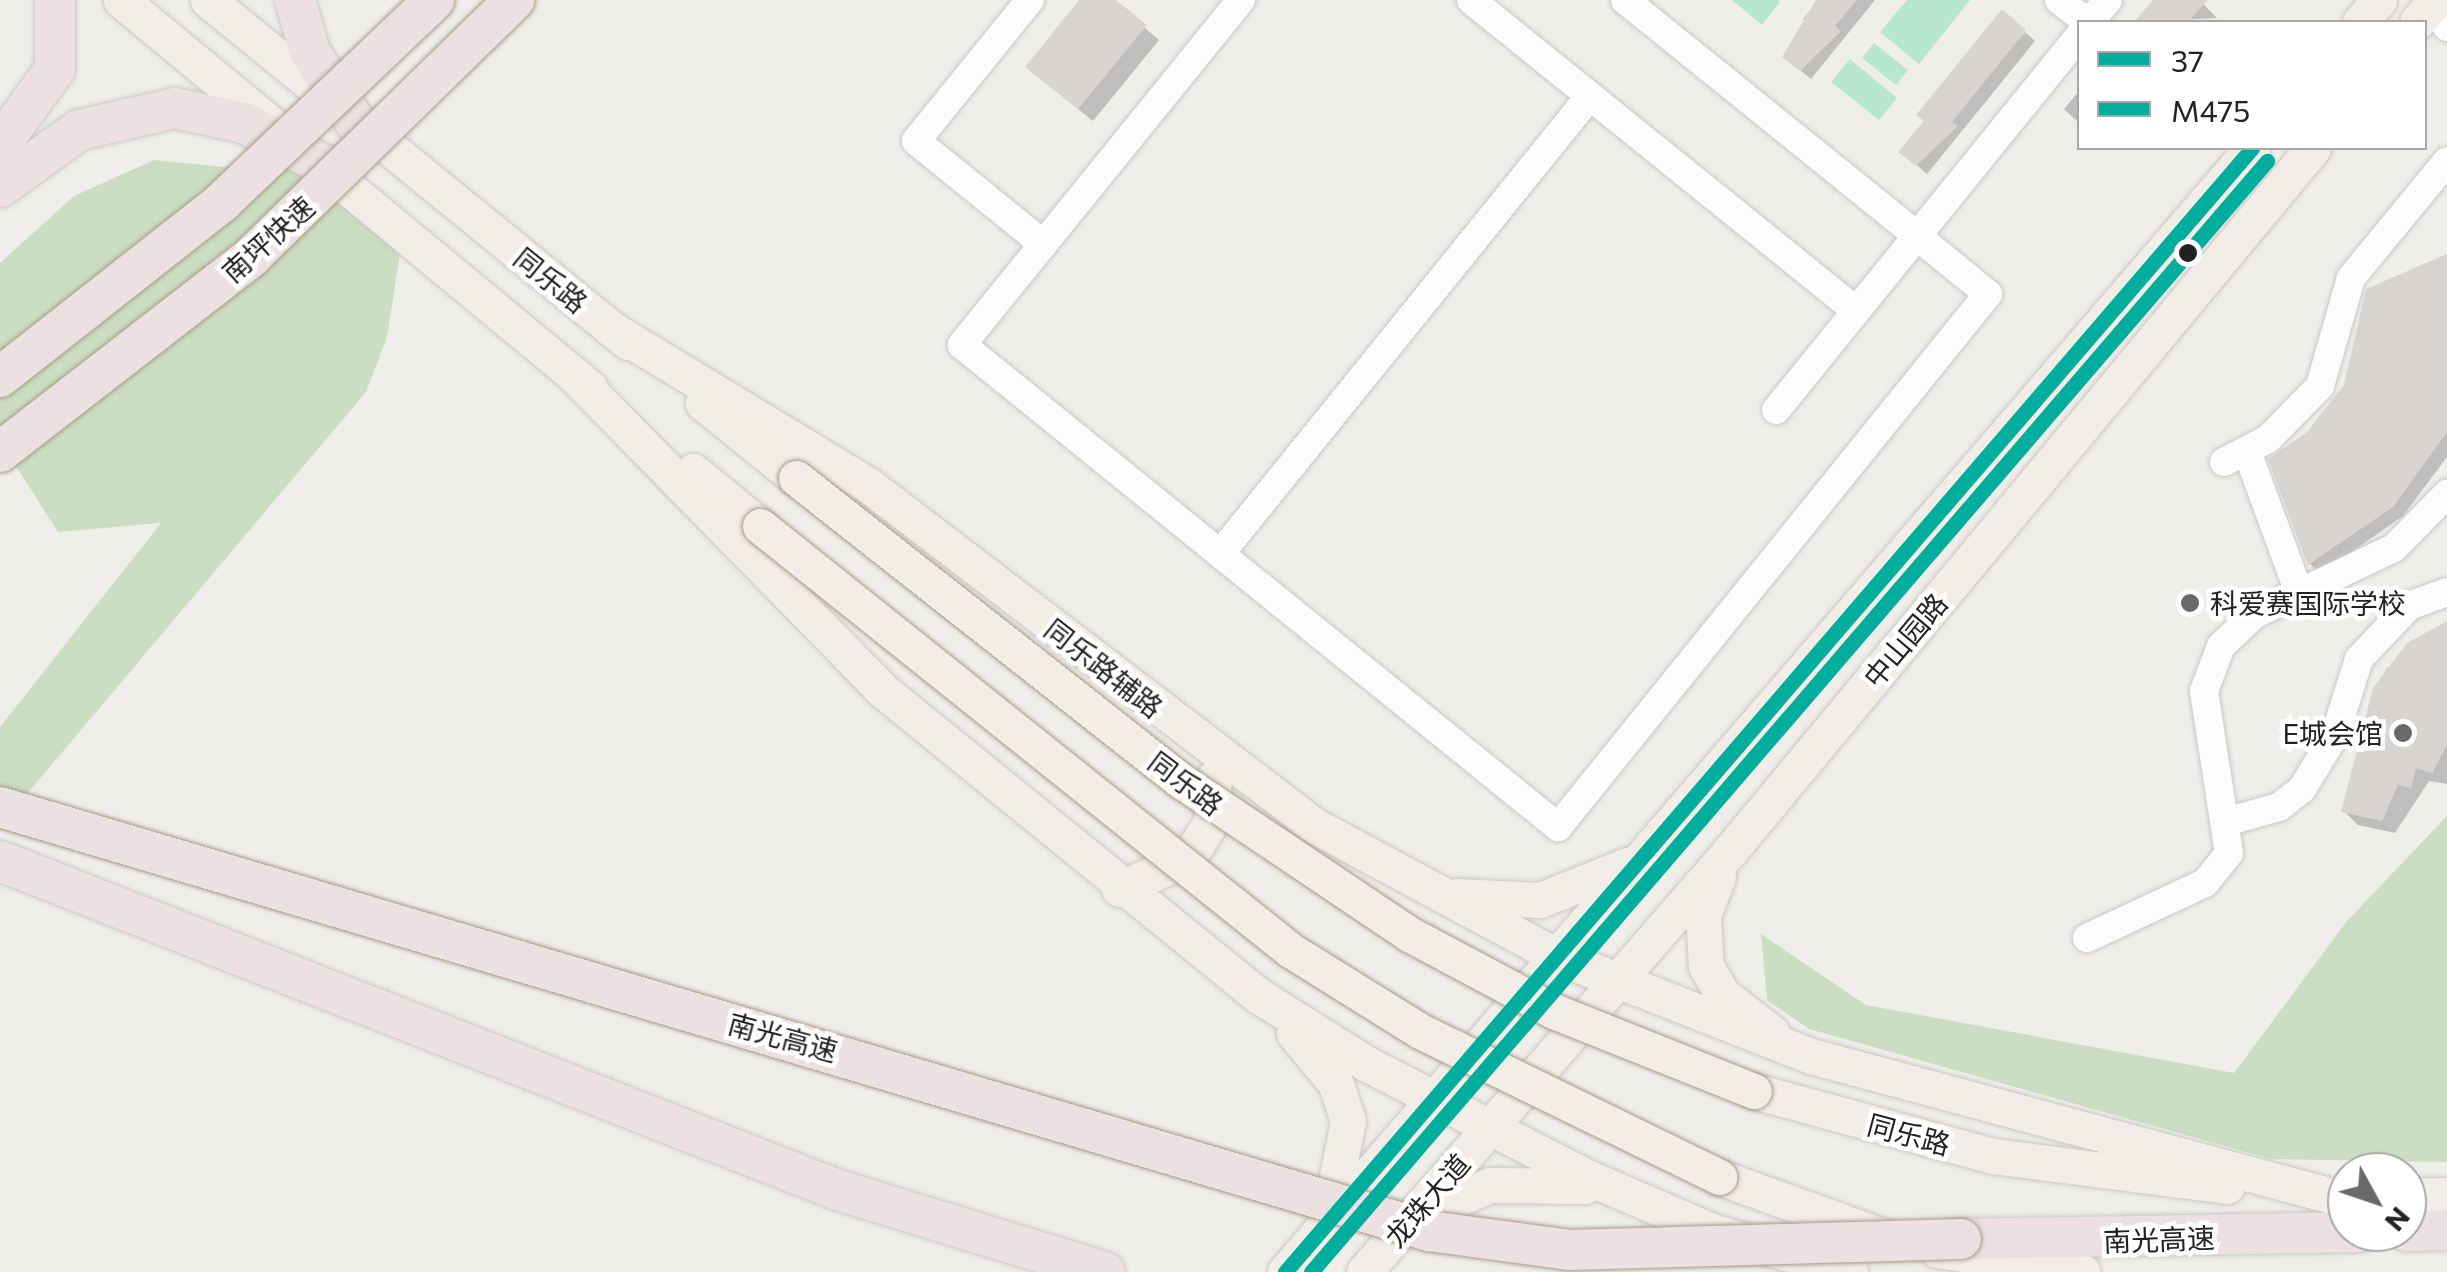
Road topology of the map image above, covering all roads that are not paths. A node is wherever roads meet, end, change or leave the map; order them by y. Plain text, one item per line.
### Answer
1 (121, 0) edge
2 (208, 0) edge
3 (295, 0) edge
4 (434, 0) edge
5 (514, 0) edge
6 (1030, 0) edge
7 (1241, 0) edge
8 (1471, 0) edge
9 (1624, 0) edge
10 (2059, 0) edge
11 (2108, 0) edge
12 (2379, 0) edge
13 (58, 12) edge
14 (2085, 20) edge
15 (2090, 20) edge
16 (2362, 20) edge
17 (2077, 39) edge
18 (1590, 96) junction
19 (356, 123) junction
20 (0, 145) edge
21 (2250, 150) edge
22 (2312, 150) edge
23 (2447, 161) edge
24 (324, 166) junction
25 (0, 188) edge
26 (1916, 236) junction
27 (1044, 244) junction
28 (1856, 311) junction
29 (610, 328) junction
30 (573, 374) junction
31 (0, 378) edge
32 (1776, 410) dead end
33 (0, 452) edge
34 (2447, 494) edge
35 (1220, 554) junction
36 (2447, 592) edge
37 (2300, 595) junction
38 (1211, 752) junction
39 (0, 807) edge
40 (2229, 820) junction
41 (1730, 851) junction
42 (1646, 854) junction
43 (0, 861) edge
44 (1382, 868) junction
45 (1119, 889) junction
46 (2087, 938) dead end
47 (1556, 956) junction
48 (1612, 983) junction
49 (1260, 996) junction
50 (1811, 1056) junction
51 (1439, 1099) junction
52 (1490, 1128) junction
53 (1621, 1191) junction
54 (2327, 1193) edge
55 (2327, 1194) edge
56 (1325, 1228) junction
57 (2327, 1233) edge
58 (1369, 1266) edge
59 (1105, 1272) edge
60 (1285, 1272) edge
61 (1850, 1272) edge
62 (2082, 1272) edge

1 - 24 main road, 同乐路
2 - 19 main road, 同乐路
3 - 19 highway
4 - 31 highway, bridge
5 - 33 highway, 南坪快速, bridge
6 - 27 lane
7 - 27 lane
8 - 18 lane
9 - 26 lane
10 - 14 lane
11 - 15 lane
12 - 16 main road
13 - 20 highway
17 - 26 lane
18 - 28 lane
18 - 35 lane
19 - 29 main road, 同乐路
21 - 42 main road, 中山园路
22 - 41 main road, 中山园路
23 - 37 lane
24 - 25 highway
24 - 30 main road, 同乐路
26 - 28 lane
26 - 35 lane
27 - 35 lane
28 - 32 lane
29 - 38 main road, 同乐路辅路
29 - 55 main road, 同乐路, bridge
30 - 45 main road
30 - 62 main road, 同乐路, bridge
34 - 37 lane
36 - 40 lane
37 - 40 lane
38 - 44 main road, 同乐路辅路
38 - 45 main road
39 - 57 highway, 南光高速, bridge
40 - 46 lane
41 - 48 main road, 中山园路
41 - 50 main road
42 - 44 main road
42 - 47 main road, 中山园路
43 - 59 highway
44 - 47 main road, 同乐路辅路
45 - 49 main road
47 - 48 main road, 同乐路辅路
47 - 51 main road
48 - 50 main road, 同乐路辅路
48 - 52 main road, 中山园路
49 - 51 main road
49 - 56 main road
50 - 54 main road
51 - 52 main road
51 - 56 main road
52 - 53 main road
52 - 58 main road, 龙珠大道
53 - 58 main road
53 - 61 main road
56 - 60 main road

